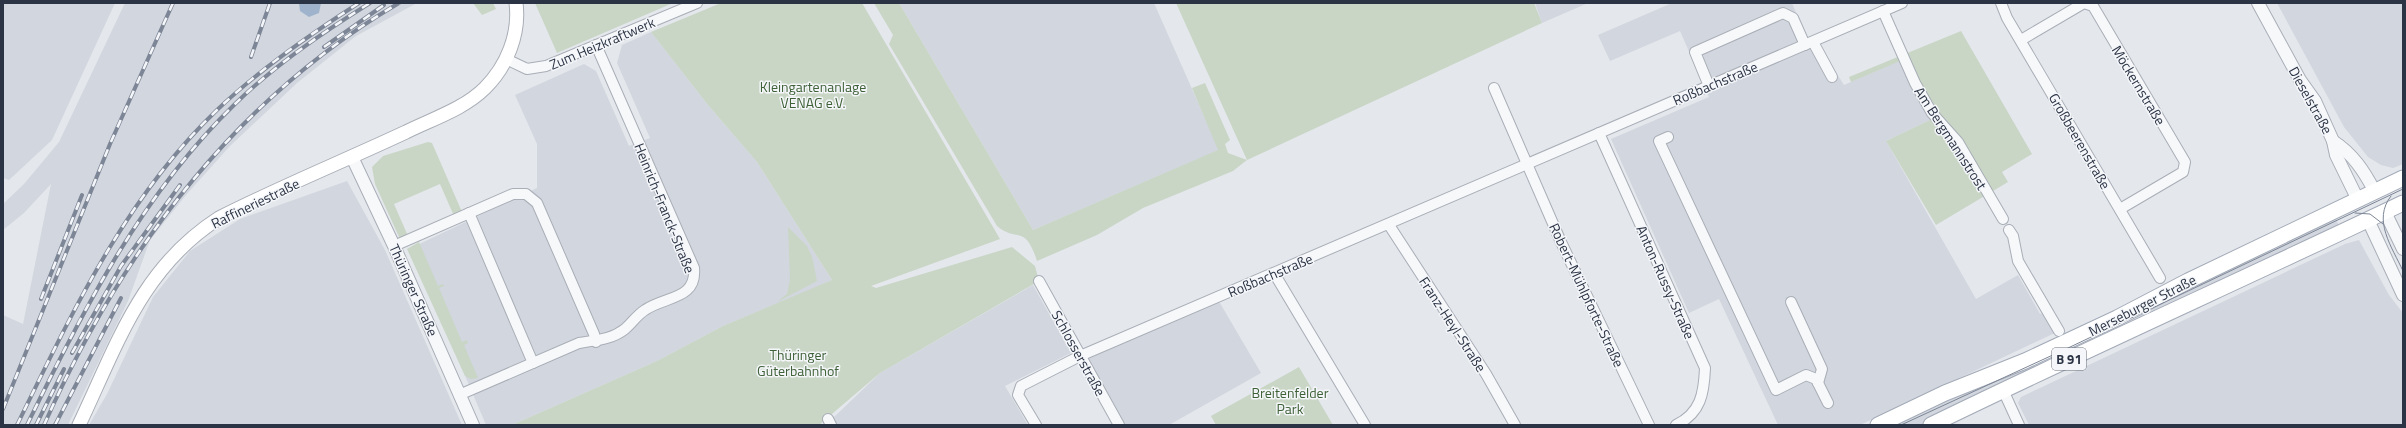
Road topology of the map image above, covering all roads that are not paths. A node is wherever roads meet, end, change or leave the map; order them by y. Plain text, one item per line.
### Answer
1 (516, 3) edge
2 (697, 3) edge
3 (1902, 3) edge
4 (2001, 3) edge
5 (2258, 3) edge
6 (1883, 11) junction
7 (2021, 40) junction
8 (1809, 43) junction
9 (596, 45) junction
10 (506, 59) junction
11 (1832, 77) dead end
12 (1709, 86) junction
13 (1494, 88) dead end
14 (1599, 133) junction
15 (1668, 137) dead end
16 (2333, 141) junction
17 (352, 157) junction
18 (1528, 164) junction
19 (2403, 178) edge
20 (2375, 192) junction
21 (2358, 200) junction
22 (2403, 203) edge
23 (2120, 209) junction
24 (2385, 212) junction
25 (469, 213) junction
26 (2003, 219) dead end
27 (2368, 220) junction
28 (1389, 225) junction
29 (2009, 230) dead end
30 (394, 246) junction
31 (2403, 249) edge
32 (1274, 273) junction
33 (2160, 278) dead end
34 (1039, 281) dead end
35 (2403, 295) edge
36 (1792, 302) dead end
37 (2059, 331) dead end
38 (596, 342) junction
39 (1080, 356) junction
40 (533, 363) junction
41 (1818, 383) junction
42 (2003, 390) junction
43 (459, 395) junction
44 (1828, 403) dead end
45 (1934, 424) edge
46 (79, 425) edge
47 (473, 425) edge
48 (1036, 425) edge
49 (1119, 425) edge
50 (1365, 425) edge
51 (1515, 425) edge
52 (1648, 425) edge
53 (1676, 425) edge
54 (1878, 425) edge
55 (2019, 425) edge

1 - 10 main road, Raffineriestraße
2 - 9 street, Zum Heizkraftwerk
3 - 6 street, Roßbachstraße
4 - 7 street, Großbeerenstraße
5 - 16 street, Dieselstraße
6 - 8 street, Roßbachstraße
6 - 26 street, Am Bergmannstrost
7 - 23 street, Großbeerenstraße
7 - 23 street, Möckernstraße
8 - 11 street
8 - 12 street, Roßbachstraße
8 - 12 street
9 - 10 street, Zum Heizkraftwerk
9 - 38 street, Heinrich-Franck-Straße
10 - 17 main road, Raffineriestraße
12 - 14 street, Roßbachstraße
13 - 18 street
14 - 18 street, Roßbachstraße
14 - 53 street, Anton-Russy-Straße
15 - 41 street
16 - 20 street
16 - 21 street, Dieselstraße
17 - 30 street, Thüringer Straße
17 - 46 main road, Raffineriestraße
18 - 28 street, Roßbachstraße
18 - 52 street, Robert-Mühlpforte-Straße
19 - 20 main road, Merseburger Straße / B 91
20 - 21 main road, Merseburger Straße / B 91
20 - 24 main road
21 - 27 main road
21 - 54 main road, Merseburger Straße / B 91
22 - 24 main road, Merseburger Straße / B 91
23 - 33 street, Großbeerenstraße
24 - 27 main road, Merseburger Straße / B 91
24 - 31 street
25 - 30 street
25 - 38 street
25 - 40 street
27 - 35 street
27 - 42 main road, Merseburger Straße / B 91
28 - 32 street, Roßbachstraße
28 - 51 street, Franz-Heyl-Straße
29 - 37 street
30 - 43 street, Thüringer Straße
32 - 39 street, Roßbachstraße
32 - 50 street
34 - 39 street, Schlosserstraße
36 - 41 street
38 - 40 street, Heinrich-Franck-Straße
39 - 48 street, Roßbachstraße
39 - 49 street, Schlosserstraße
40 - 43 street, Heinrich-Franck-Straße
41 - 44 street
42 - 45 main road, Merseburger Straße / B 91
42 - 55 street
43 - 47 street, Thüringer Straße

